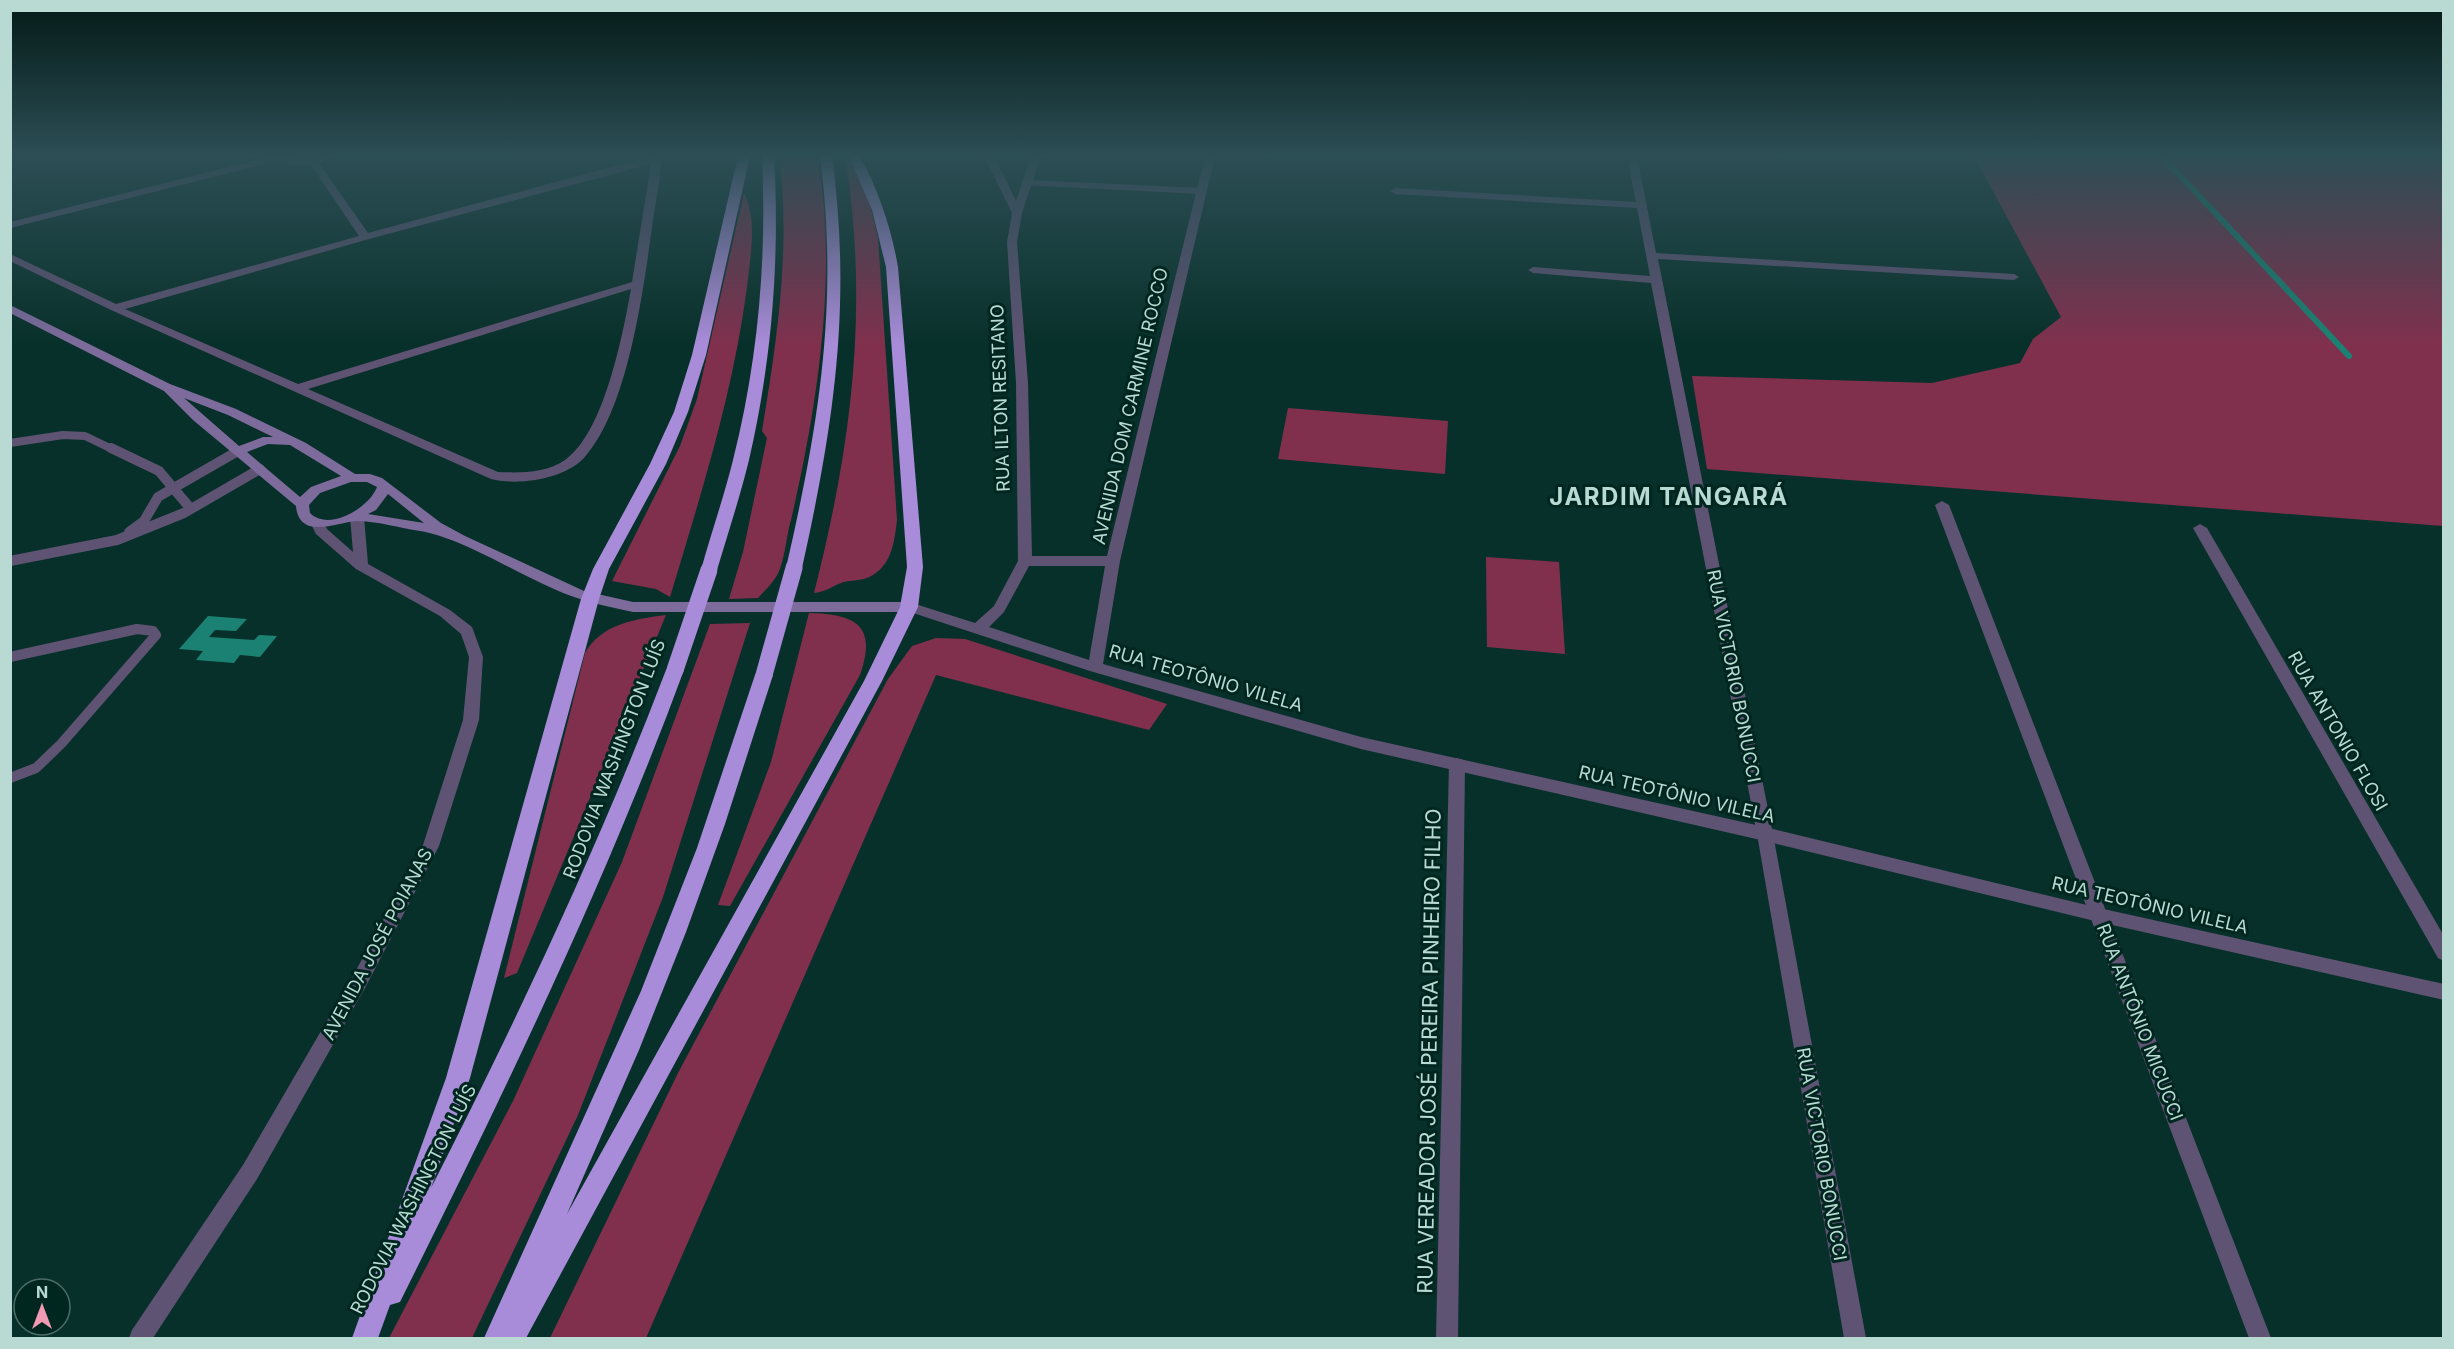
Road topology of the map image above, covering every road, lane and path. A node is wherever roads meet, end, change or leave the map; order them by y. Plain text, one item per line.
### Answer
1 (34, 219) edge
2 (353, 219) edge
3 (431, 219) edge
4 (648, 219) edge
5 (730, 219) edge
6 (770, 219) edge
7 (835, 219) edge
8 (883, 219) edge
9 (1016, 219) edge
10 (1194, 219) edge
11 (1645, 219) edge
12 (10, 225) edge
13 (365, 237) junction
14 (1653, 256) junction
15 (10, 257) edge
16 (1533, 270) dead end
17 (2014, 277) dead end
18 (1656, 280) junction
19 (639, 283) junction
20 (10, 308) edge
21 (115, 308) junction
22 (166, 387) junction
23 (298, 388) junction
24 (10, 443) edge
25 (302, 446) junction
26 (238, 451) junction
27 (260, 469) junction
28 (351, 477) junction
29 (173, 486) junction
30 (384, 487) junction
31 (302, 505) junction
32 (1942, 505) dead end
33 (190, 508) junction
34 (357, 517) junction
35 (317, 522) junction
36 (2200, 528) dead end
37 (443, 530) junction
38 (117, 540) junction
39 (10, 561) edge
40 (1025, 561) junction
41 (1113, 561) junction
42 (361, 566) junction
43 (590, 599) junction
44 (909, 607) junction
45 (978, 629) junction
46 (10, 657) edge
47 (1095, 667) junction
48 (1457, 764) junction
49 (10, 778) edge
50 (1765, 834) junction
51 (2099, 915) junction
52 (2444, 953) edge
53 (2444, 992) edge
54 (140, 1338) edge
55 (366, 1338) edge
56 (497, 1338) edge
57 (512, 1338) edge
58 (1447, 1338) edge
59 (1855, 1338) edge
60 (2260, 1338) edge

1 - 12 street
2 - 13 street
3 - 13 street
4 - 19 street
5 - 43 highway
6 - 55 highway, RODOVIA WASHINGTON LUÍS, bridge
7 - 56 highway, bridge
8 - 44 highway
9 - 40 street, RUA ILTON RESITANO
10 - 41 street, AVENIDA DOM CARMINE ROCCO
11 - 14 street, RUA VICTORIO BONUCCI
13 - 21 street
14 - 17 street
14 - 18 street, RUA VICTORIO BONUCCI
15 - 21 street
16 - 18 street
18 - 50 street, RUA VICTORIO BONUCCI
19 - 23 street
19 - 23 street
20 - 22 main road
21 - 23 street
22 - 25 main road
22 - 26 main road
24 - 29 lane
25 - 26 main road
25 - 28 main road
26 - 27 main road
26 - 29 lane
27 - 31 main road
27 - 33 lane
28 - 30 main road
28 - 31 main road
29 - 33 lane
29 - 38 lane
30 - 34 main road
30 - 37 main road
31 - 35 main road
32 - 51 street, RUA ANTÔNIO MICUCCI
33 - 38 lane
34 - 35 main road
34 - 37 main road
34 - 42 street
35 - 42 street, AVENIDA JOSÉ POIANAS
36 - 52 street, RUA ANTONIO FLOSI
37 - 43 main road
38 - 39 lane
40 - 41 street
40 - 45 street, RUA ILTON RESITANO
41 - 47 street, AVENIDA DOM CARMINE ROCCO
42 - 54 street, AVENIDA JOSÉ POIANAS
43 - 44 main road
43 - 55 highway
44 - 45 street, RUA TEOTÔNIO VILELA
44 - 57 highway
45 - 47 street, RUA TEOTÔNIO VILELA
46 - 49 lane
47 - 48 street, RUA TEOTÔNIO VILELA
48 - 50 street, RUA TEOTÔNIO VILELA
48 - 58 street, RUA VEREADOR JOSÉ PEREIRA PINHEIRO FILHO
50 - 51 street, RUA TEOTÔNIO VILELA
50 - 59 street, RUA VICTORIO BONUCCI
51 - 53 street, RUA TEOTÔNIO VILELA
51 - 60 street, RUA ANTÔNIO MICUCCI

